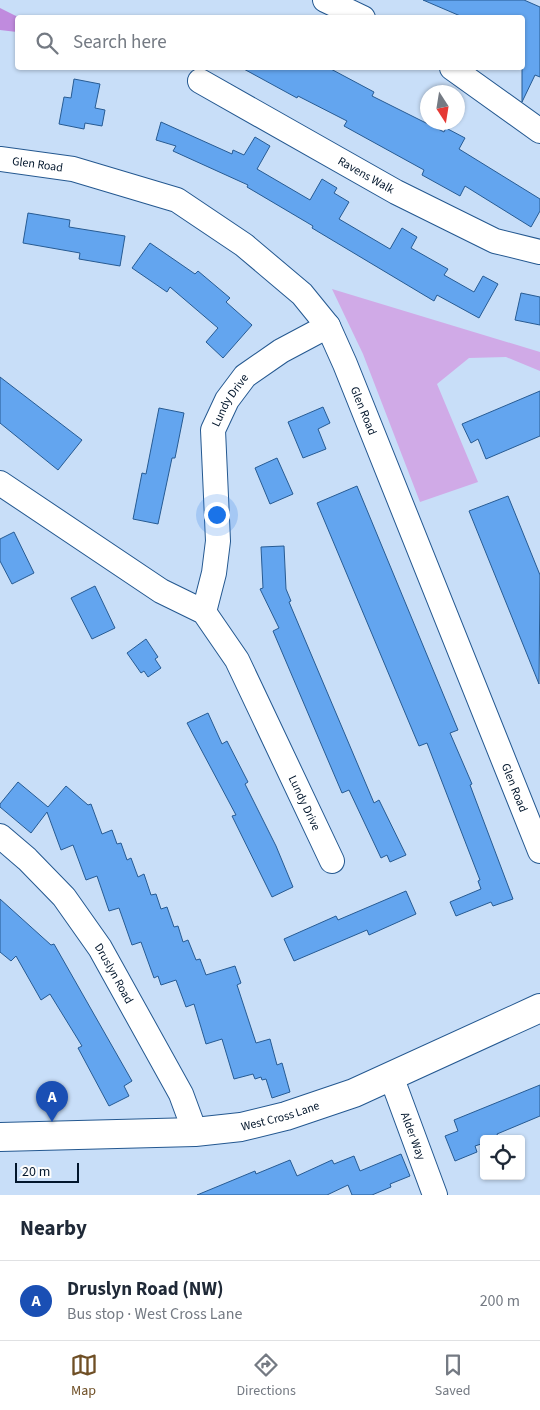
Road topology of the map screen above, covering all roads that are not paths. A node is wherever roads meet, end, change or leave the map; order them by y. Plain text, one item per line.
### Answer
1 (325, 0) edge
2 (357, 15) edge
3 (455, 70) edge
4 (200, 81) dead end
5 (540, 131) edge
6 (0, 159) edge
7 (540, 252) edge
8 (328, 326) junction
9 (0, 483) edge
10 (204, 612) junction
11 (0, 836) edge
12 (540, 851) edge
13 (332, 861) dead end
14 (540, 1008) edge
15 (391, 1076) junction
16 (195, 1132) junction
17 (0, 1137) edge
18 (435, 1195) edge

1 - 2 street
3 - 5 street
4 - 7 street, Ravens Walk
6 - 8 street, Glen Road
8 - 10 street, Lundy Drive
8 - 12 street, Glen Road
9 - 10 street
10 - 13 street, Lundy Drive
11 - 16 street, Druslyn Road
14 - 15 street, West Cross Lane
15 - 16 street, West Cross Lane
15 - 18 street, Alder Way
16 - 17 street, West Cross Lane

